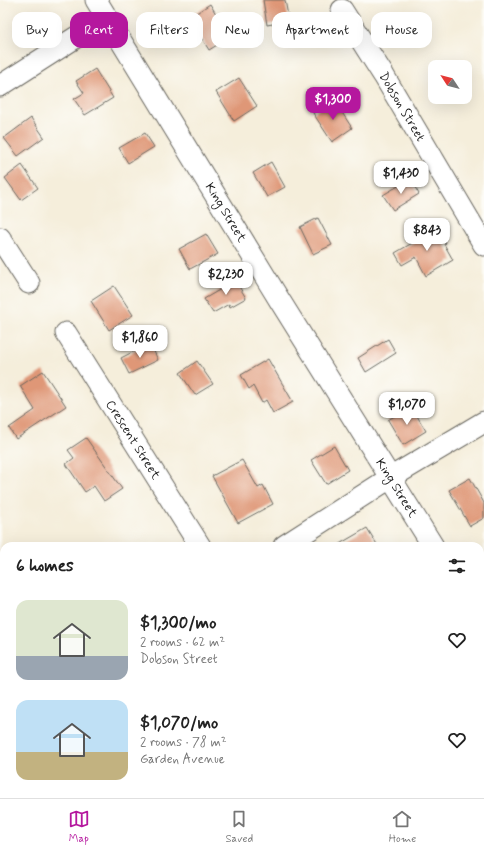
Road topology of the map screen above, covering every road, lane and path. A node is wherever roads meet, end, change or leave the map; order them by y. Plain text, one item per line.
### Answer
1 (96, 0) edge
2 (342, 10) dead end
3 (103, 12) edge
4 (70, 41) edge
5 (124, 48) edge
6 (0, 86) edge
7 (0, 238) edge
8 (484, 245) edge
9 (28, 283) dead end
10 (66, 333) dead end
11 (484, 422) edge
12 (390, 478) junction
13 (197, 542) edge
14 (290, 542) edge
15 (430, 542) edge

1 - 3 street, King Street
2 - 8 street, Dobson Street
4 - 6 street
5 - 12 street, King Street
7 - 9 street
10 - 13 street, Crescent Street
11 - 12 street
12 - 14 street
12 - 15 street, King Street

